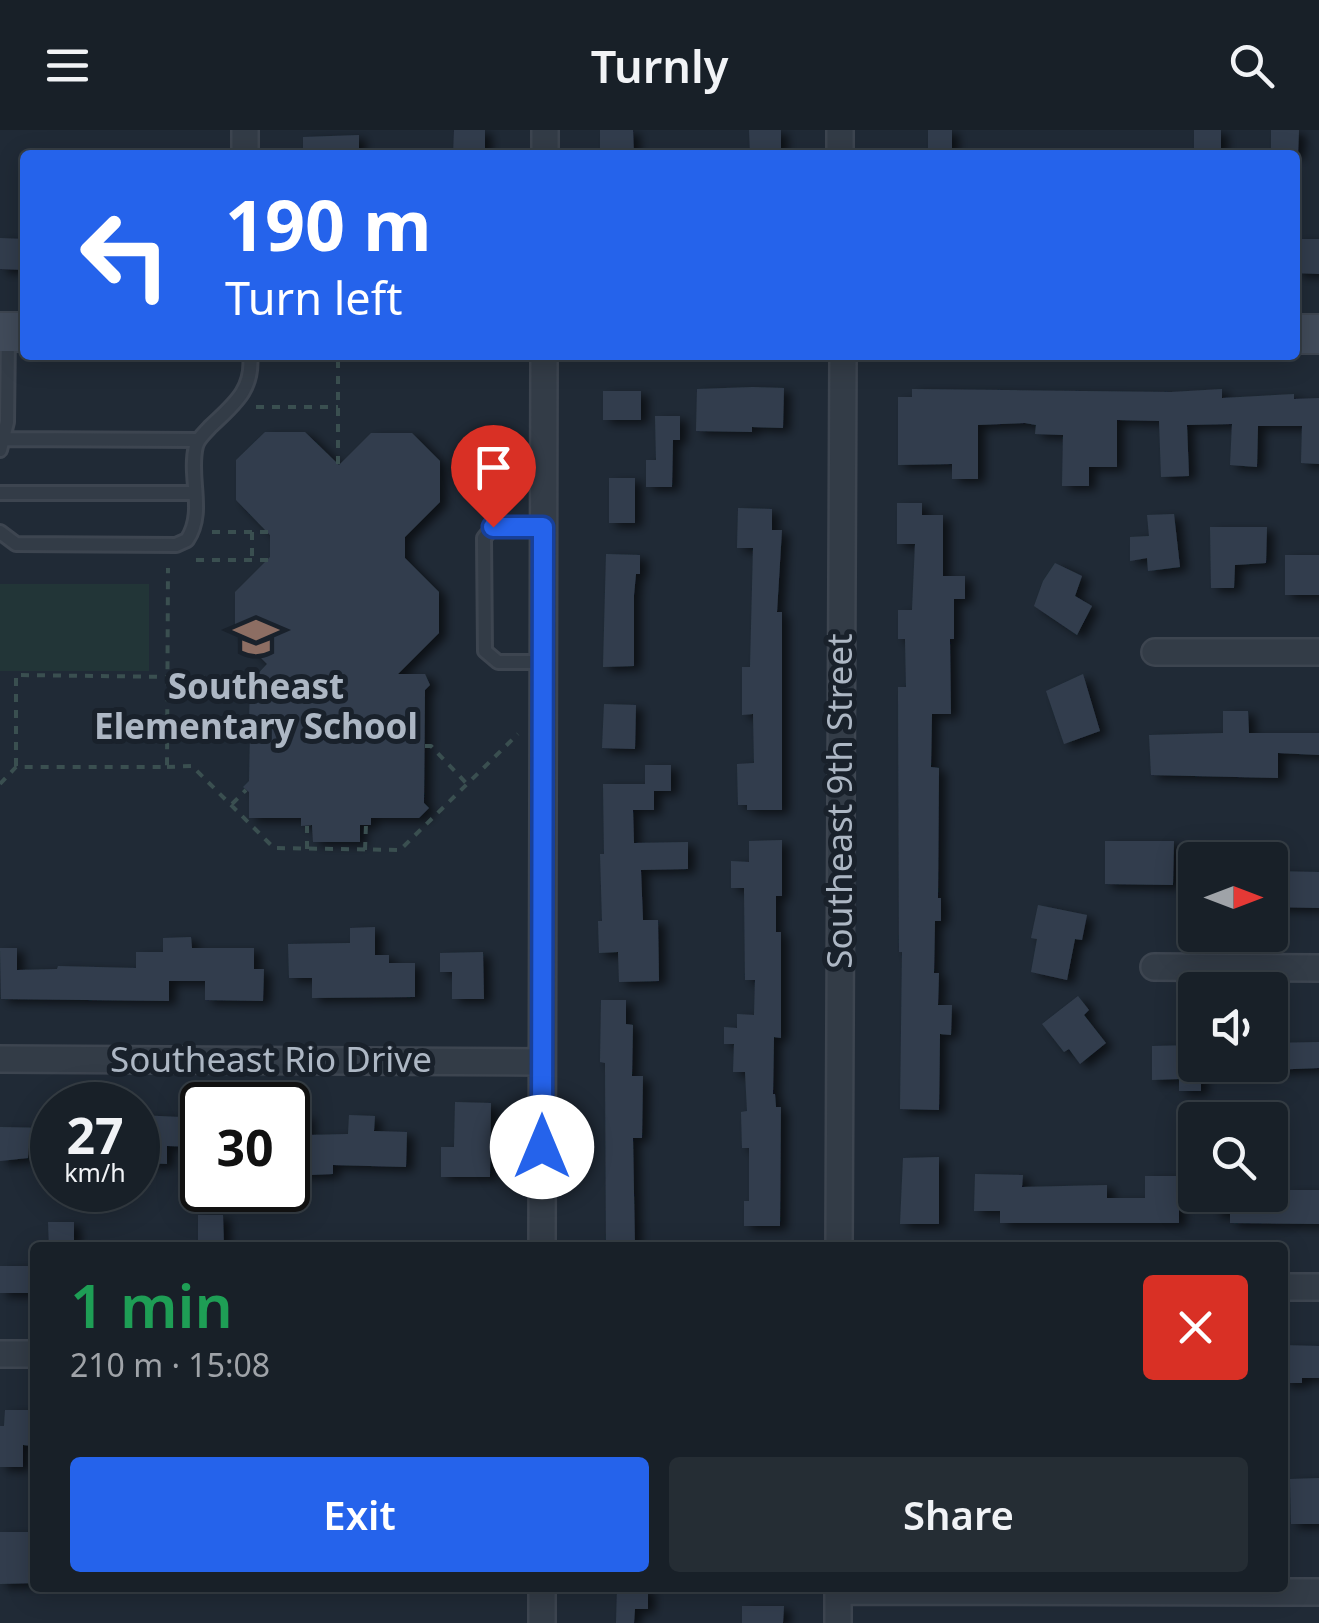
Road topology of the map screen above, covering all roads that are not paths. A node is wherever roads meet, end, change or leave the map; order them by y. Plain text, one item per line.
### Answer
1 (11, 332) edge
2 (250, 360) edge
3 (544, 360) edge
4 (844, 360) edge
5 (198, 440) junction
6 (2, 444) edge
7 (0, 493) edge
8 (196, 493) junction
9 (543, 527) junction
10 (0, 532) edge
11 (1155, 652) dead end
12 (1319, 652) edge
13 (543, 662) junction
14 (1154, 966) dead end
15 (1319, 968) edge
16 (0, 1058) edge
17 (542, 1062) junction
18 (542, 1242) edge
19 (840, 1242) edge
20 (1288, 1287) edge
21 (1319, 1287) edge
22 (0, 1354) edge
23 (30, 1354) edge
24 (542, 1592) edge
25 (838, 1592) edge
26 (1288, 1592) edge
27 (1319, 1592) edge
28 (542, 1623) edge
29 (838, 1623) edge

1 - 6 lane
2 - 5 lane
3 - 9 street
4 - 19 street, Southeast 9th Street
5 - 6 lane
5 - 8 lane
7 - 8 lane
8 - 10 lane
9 - 13 street
9 - 13 lane
11 - 12 street
13 - 17 street
14 - 15 street
16 - 17 street, Southeast Rio Drive
17 - 18 street
20 - 21 street
22 - 23 street
24 - 28 street
25 - 29 street
26 - 27 street

